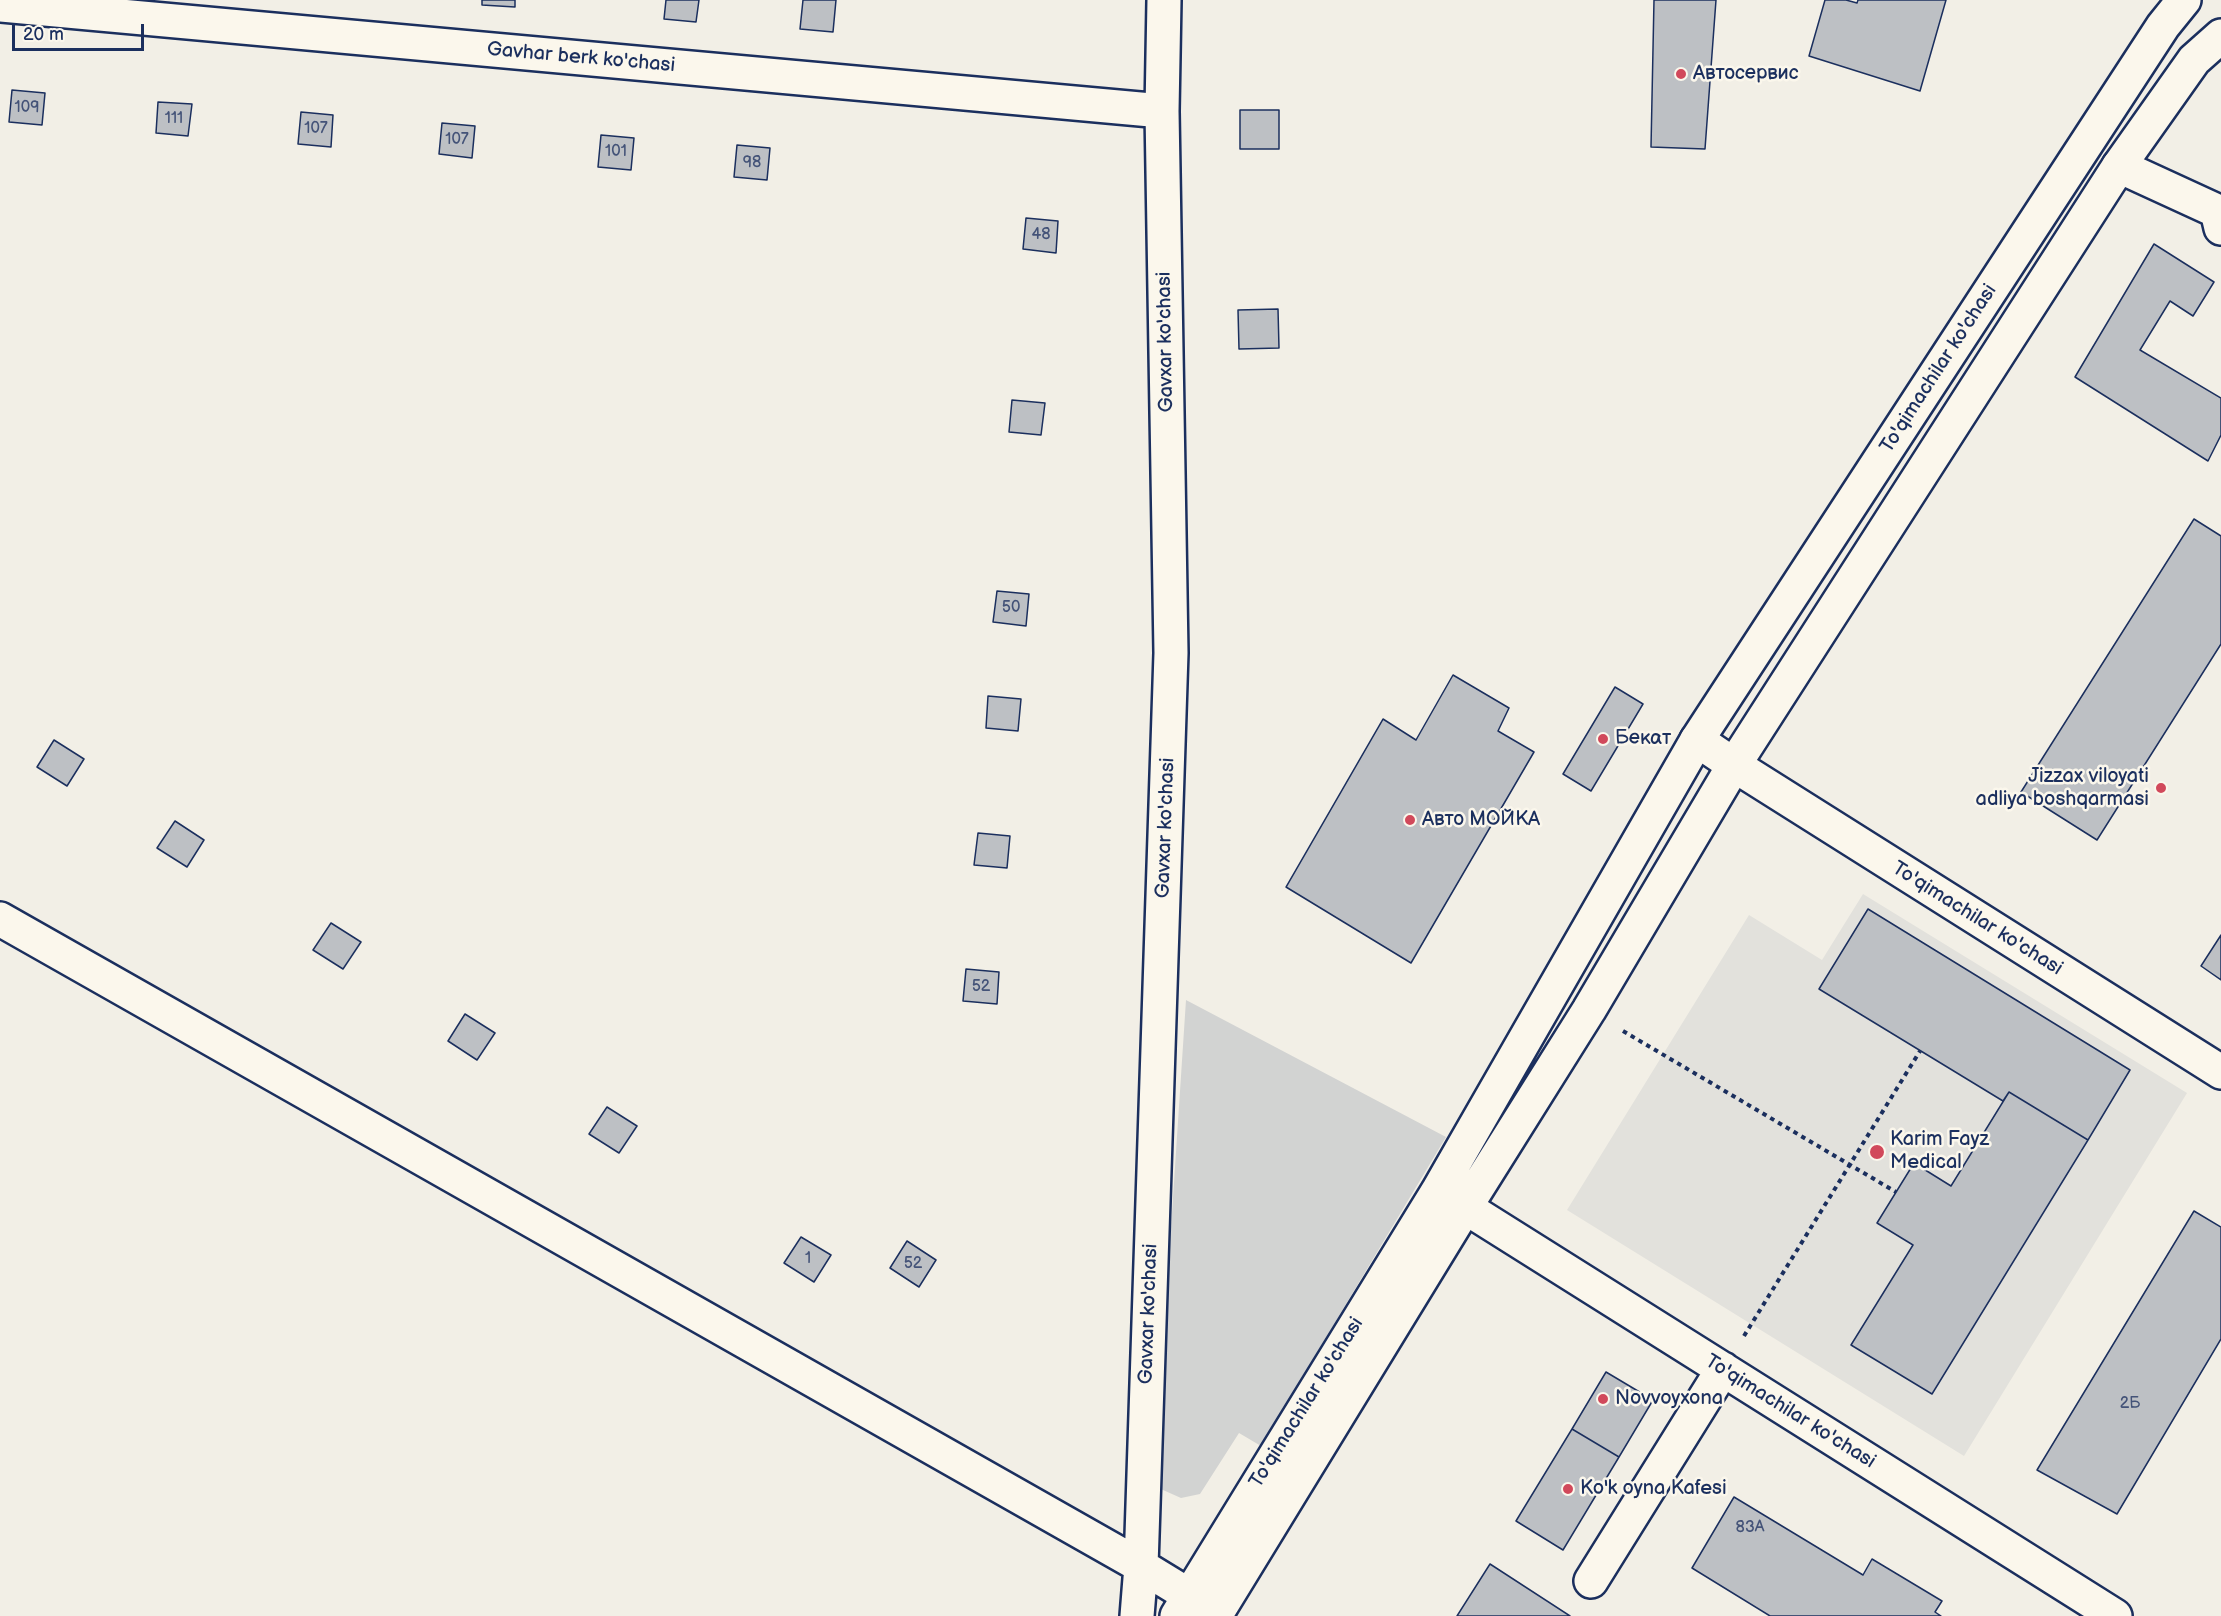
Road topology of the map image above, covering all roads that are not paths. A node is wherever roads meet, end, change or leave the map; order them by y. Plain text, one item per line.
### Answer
1 (1164, 0) edge
2 (2184, 0) edge
3 (0, 5) edge
4 (2221, 36) edge
5 (1162, 111) junction
6 (2119, 166) junction
7 (2221, 228) edge
8 (1697, 740) junction
9 (1734, 765) junction
10 (0, 919) edge
11 (2221, 1072) edge
12 (1438, 1191) junction
13 (1466, 1206) junction
14 (1723, 1369) junction
15 (1141, 1566) junction
16 (1591, 1581) dead end
17 (1183, 1605) edge
18 (1216, 1614) edge
19 (1137, 1616) edge
20 (2115, 1616) edge

1 - 5 street, Gavxar ko'chasi
2 - 8 street, To'qimachilar ko'chasi
3 - 5 street, Gavhar berk ko'chasi
4 - 6 street, To'qimachilar ko'chasi
5 - 15 street, Gavxar ko'chasi
6 - 7 street
6 - 9 street, To'qimachilar ko'chasi
8 - 9 street, To'qimachilar ko'chasi
8 - 12 street, To'qimachilar ko'chasi
9 - 11 street, To'qimachilar ko'chasi
9 - 13 street, To'qimachilar ko'chasi
10 - 15 street
12 - 13 street, To'qimachilar ko'chasi
12 - 17 street, To'qimachilar ko'chasi
13 - 14 street, To'qimachilar ko'chasi
13 - 18 street, To'qimachilar ko'chasi
14 - 16 street
14 - 20 street, To'qimachilar ko'chasi
15 - 17 street
15 - 19 street, Gavxar ko'chasi
17 - 18 street

